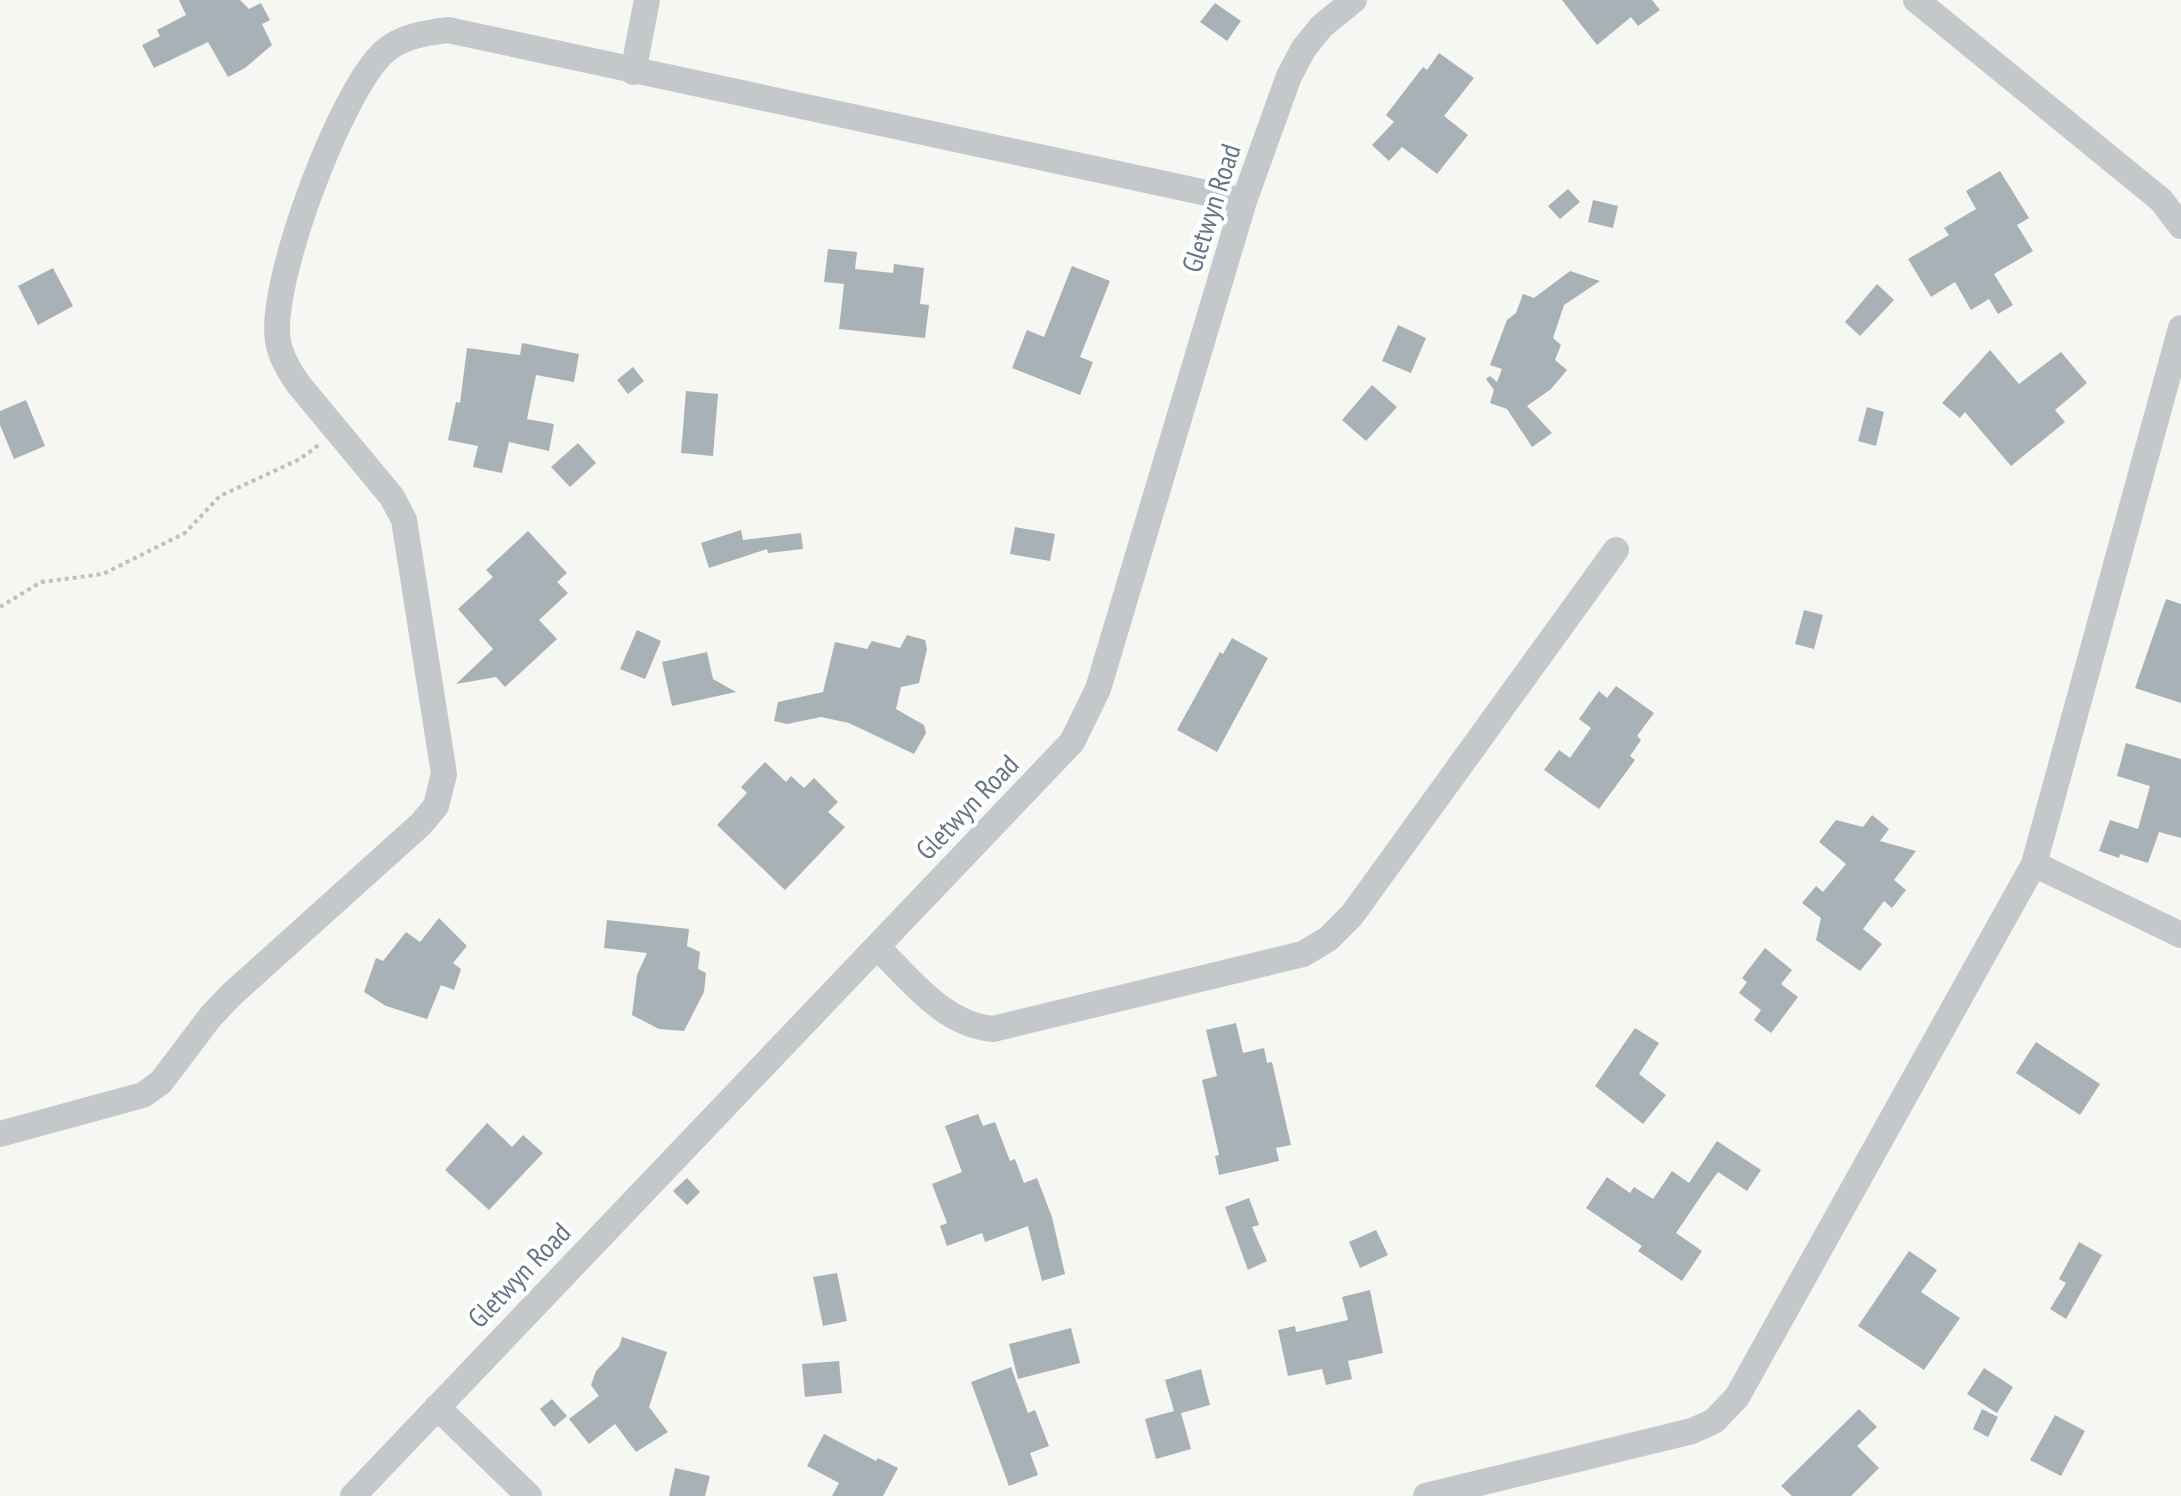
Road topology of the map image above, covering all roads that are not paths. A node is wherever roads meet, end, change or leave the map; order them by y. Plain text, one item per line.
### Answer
1 (647, 0) edge
2 (1354, 0) edge
3 (1916, 0) edge
4 (633, 72) junction
5 (1244, 201) junction
6 (2181, 226) edge
7 (2181, 328) edge
8 (1616, 550) dead end
9 (2034, 864) junction
10 (2181, 935) edge
11 (877, 947) junction
12 (0, 1134) edge
13 (437, 1407) junction
14 (353, 1496) edge
15 (529, 1496) edge
16 (1426, 1496) edge

1 - 4 street
2 - 5 street, Gletwyn Road
3 - 6 street
4 - 5 street
4 - 12 street
5 - 11 street, Gletwyn Road
7 - 9 street
8 - 11 street
9 - 10 street
9 - 16 street
11 - 13 street, Gletwyn Road
13 - 14 street, Gletwyn Road
13 - 15 street

